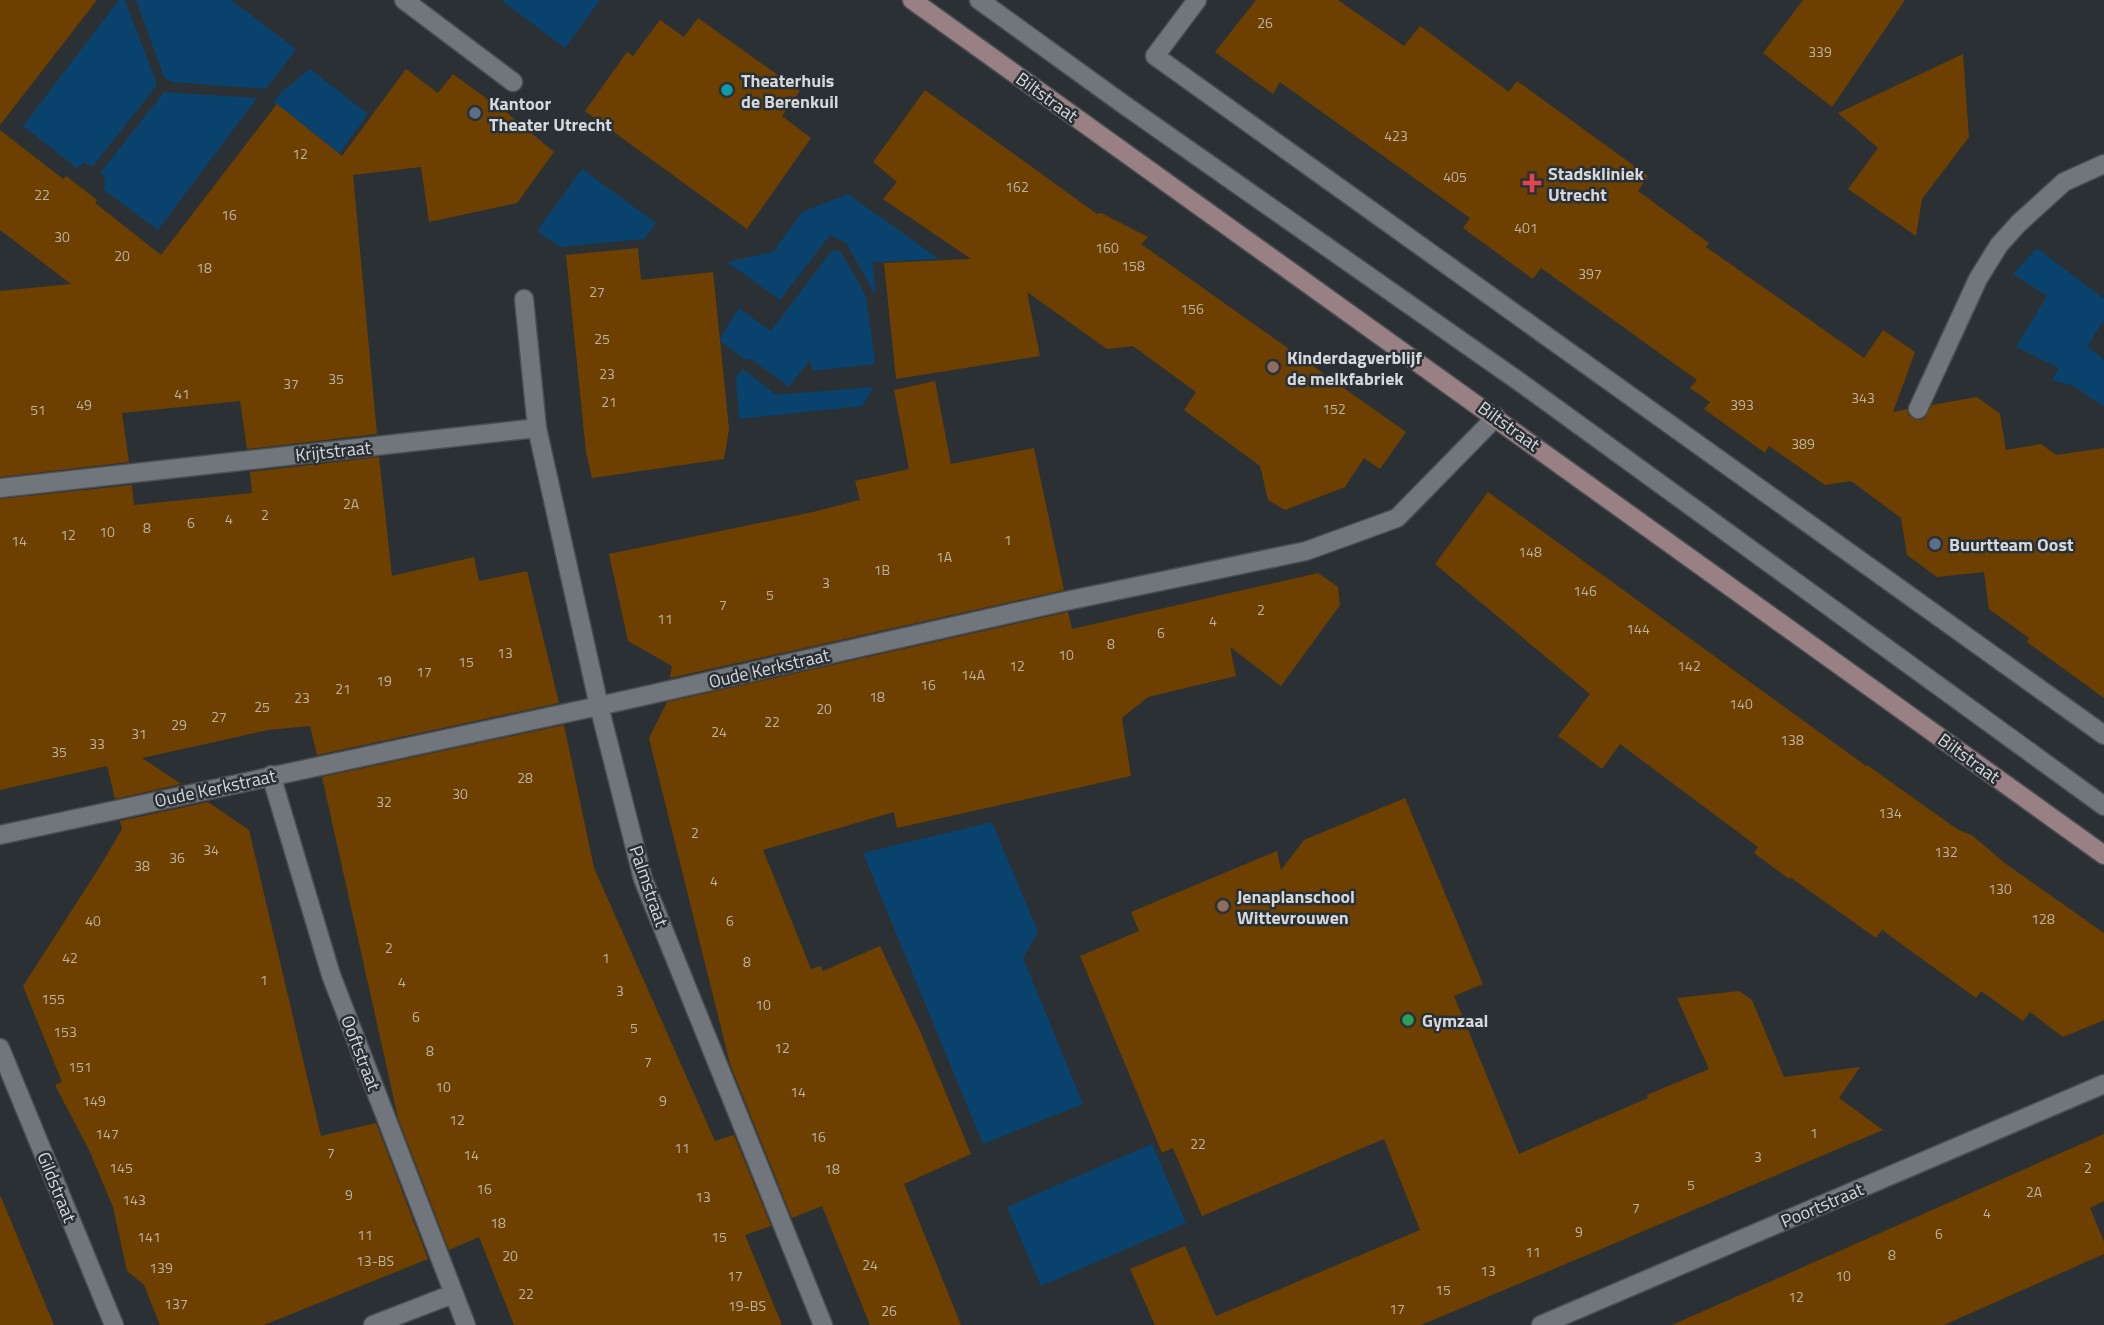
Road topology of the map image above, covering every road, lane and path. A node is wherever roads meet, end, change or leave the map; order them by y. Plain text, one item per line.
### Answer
1 (404, 0) edge
2 (912, 0) edge
3 (979, 0) edge
4 (1197, 0) edge
5 (513, 82) dead end
6 (2104, 164) edge
7 (524, 299) dead end
8 (1918, 409) dead end
9 (1496, 417) junction
10 (537, 428) junction
11 (0, 488) edge
12 (600, 706) junction
13 (2104, 735) edge
14 (271, 775) junction
15 (2104, 806) edge
16 (0, 835) edge
17 (2104, 855) edge
18 (0, 1048) edge
19 (2104, 1084) edge
20 (453, 1294) junction
21 (114, 1325) edge
22 (373, 1325) edge
23 (466, 1325) edge
24 (823, 1325) edge
25 (1541, 1325) edge

1 - 5 street
2 - 9 street, Biltstraat
3 - 15 street
4 - 13 street
6 - 8 street
7 - 10 street
9 - 12 street, Oude Kerkstraat
9 - 17 street, Biltstraat
10 - 11 street, Krijtstraat
10 - 12 street, Palmstraat
12 - 14 street, Oude Kerkstraat
12 - 24 street, Palmstraat
14 - 16 street, Oude Kerkstraat
14 - 20 street, Ooftstraat
18 - 21 street, Gildstraat
19 - 25 street, Poortstraat
20 - 22 street
20 - 23 street, Ooftstraat

